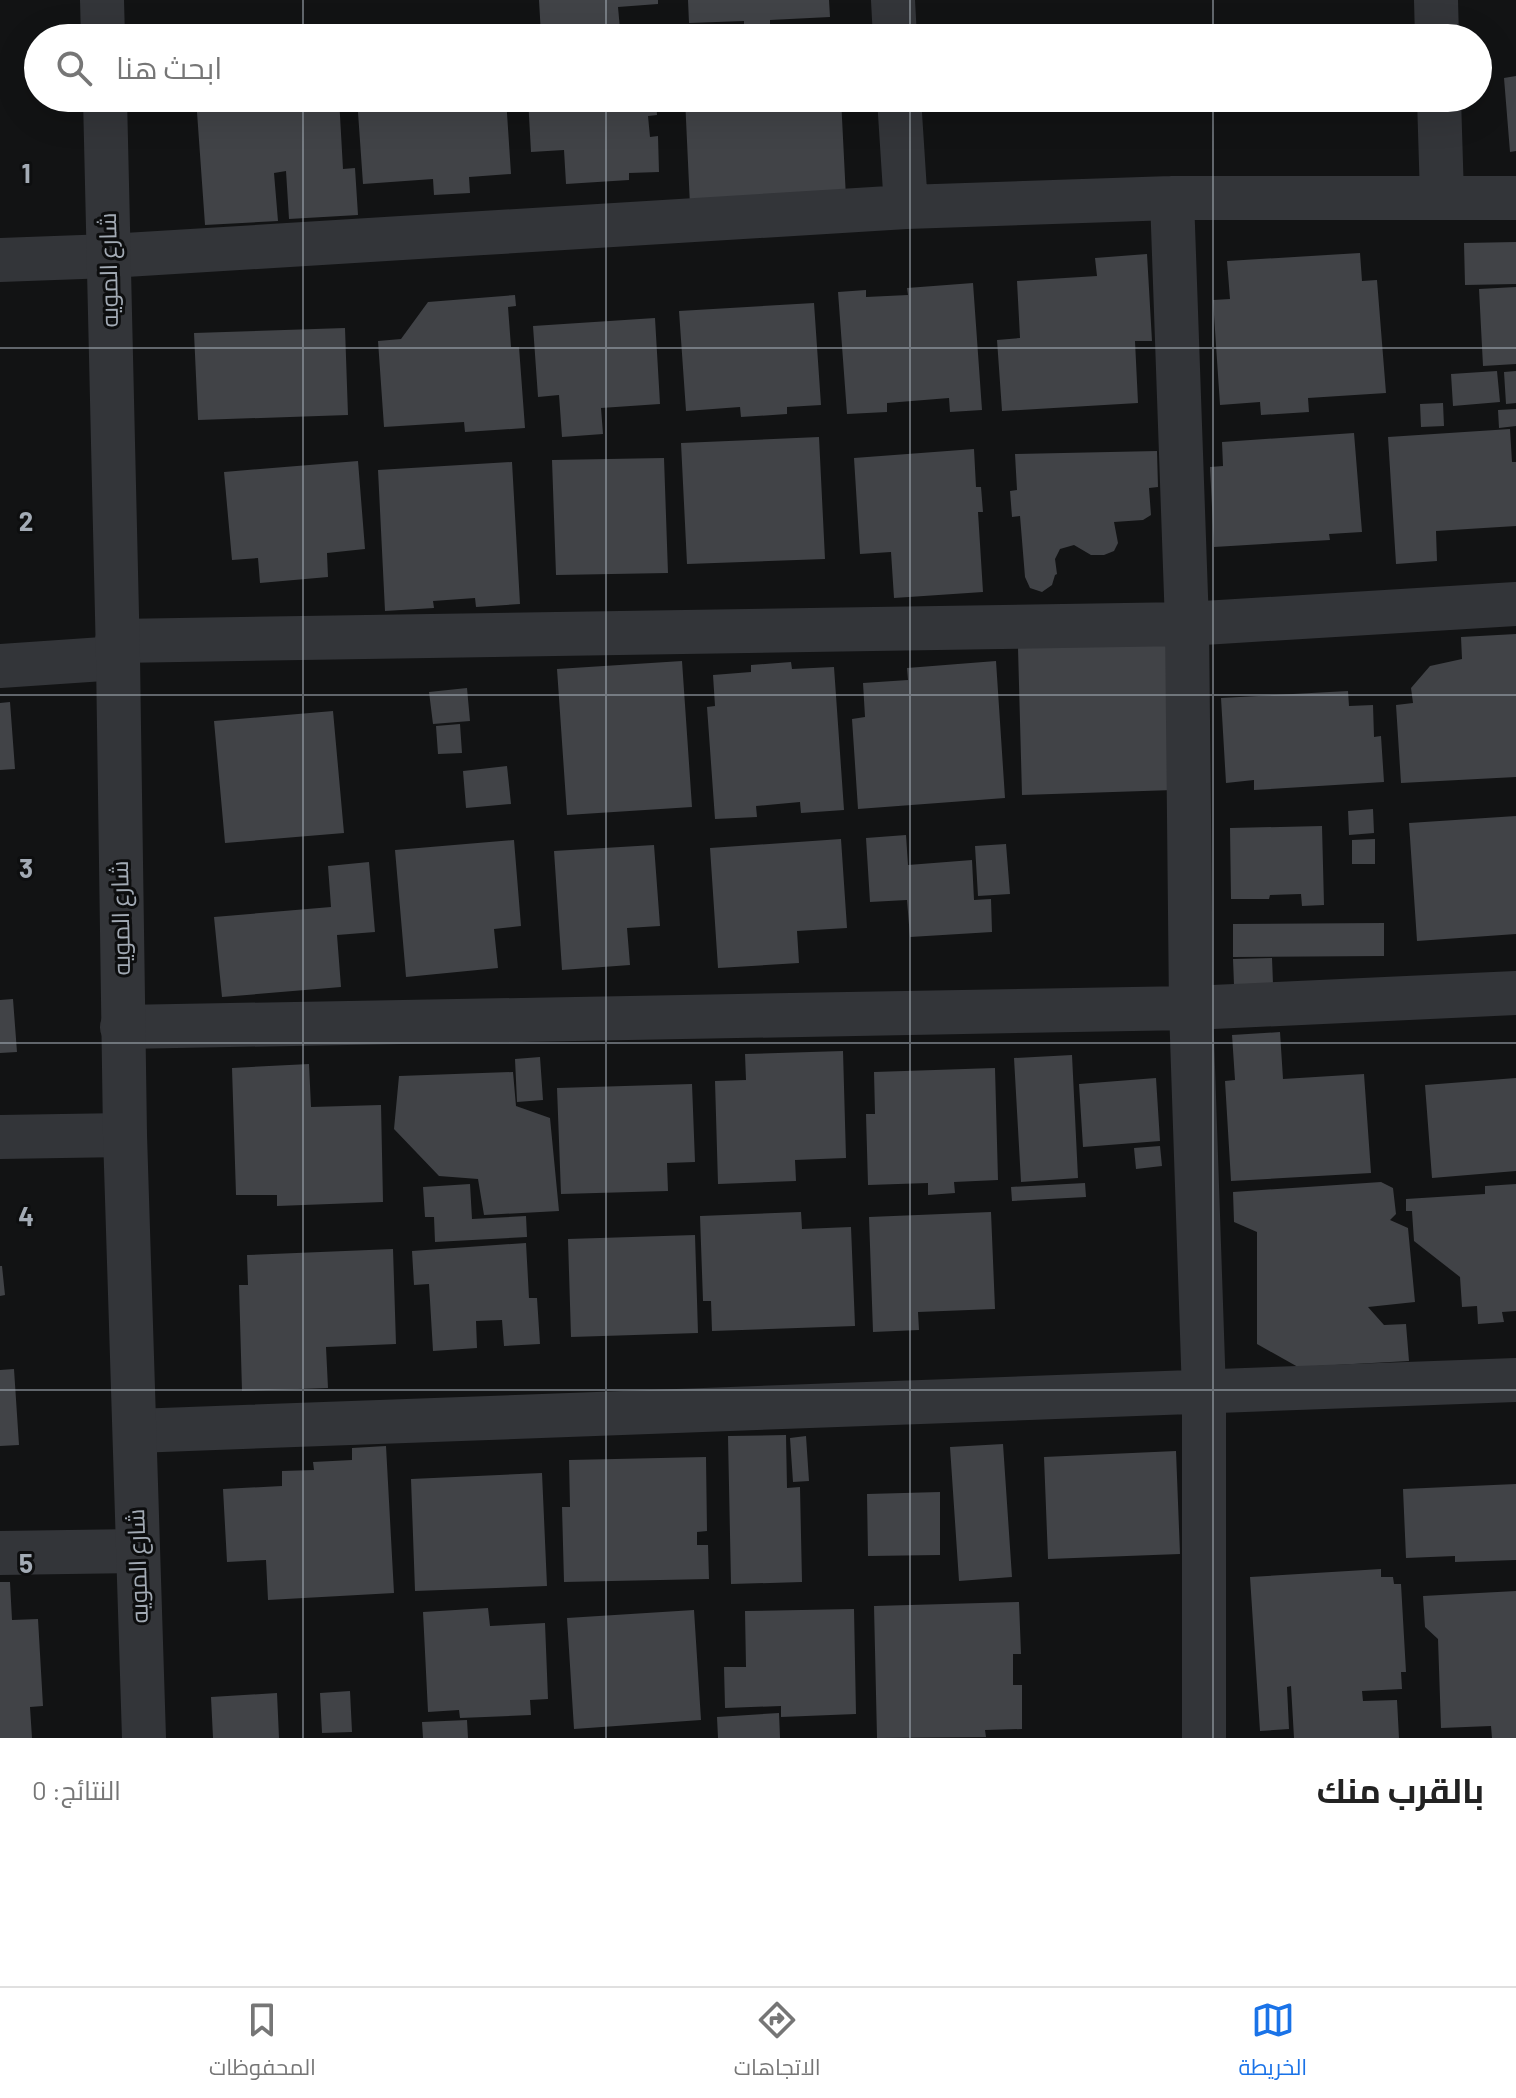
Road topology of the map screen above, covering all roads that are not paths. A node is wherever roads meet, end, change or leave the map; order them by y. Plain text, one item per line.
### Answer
1 (102, 0) edge
2 (893, 0) edge
3 (1436, 0) edge
4 (103, 24) edge
5 (894, 24) edge
6 (1437, 24) edge
7 (105, 112) edge
8 (900, 112) edge
9 (1439, 112) edge
10 (1442, 197) junction
11 (1172, 198) junction
12 (1516, 198) edge
13 (906, 207) junction
14 (109, 256) junction
15 (0, 260) edge
16 (1516, 604) edge
17 (1187, 624) junction
18 (117, 649) junction
19 (0, 666) edge
20 (1516, 993) edge
21 (1191, 1008) junction
22 (122, 1027) junction
23 (125, 1135) junction
24 (0, 1137) edge
25 (1516, 1380) edge
26 (1204, 1393) junction
27 (135, 1431) junction
28 (137, 1551) junction
29 (0, 1553) edge
30 (144, 1738) edge
31 (1204, 1738) edge

1 - 4 street
2 - 5 street
3 - 6 street
7 - 14 street, شارع المويه
8 - 13 street
9 - 10 street
10 - 11 street
10 - 12 street
11 - 13 street
11 - 17 street
13 - 14 street
14 - 15 street
14 - 18 street, شارع المويه
16 - 17 street
17 - 18 street
17 - 21 street
18 - 19 street
18 - 22 street, شارع المويه
20 - 21 street
21 - 22 street
21 - 26 street
22 - 23 street, شارع المويه
23 - 24 street
23 - 27 street, شارع المويه
25 - 26 street
26 - 27 street
26 - 31 street
27 - 28 street, شارع المويه
28 - 29 street
28 - 30 street, شارع المويه

